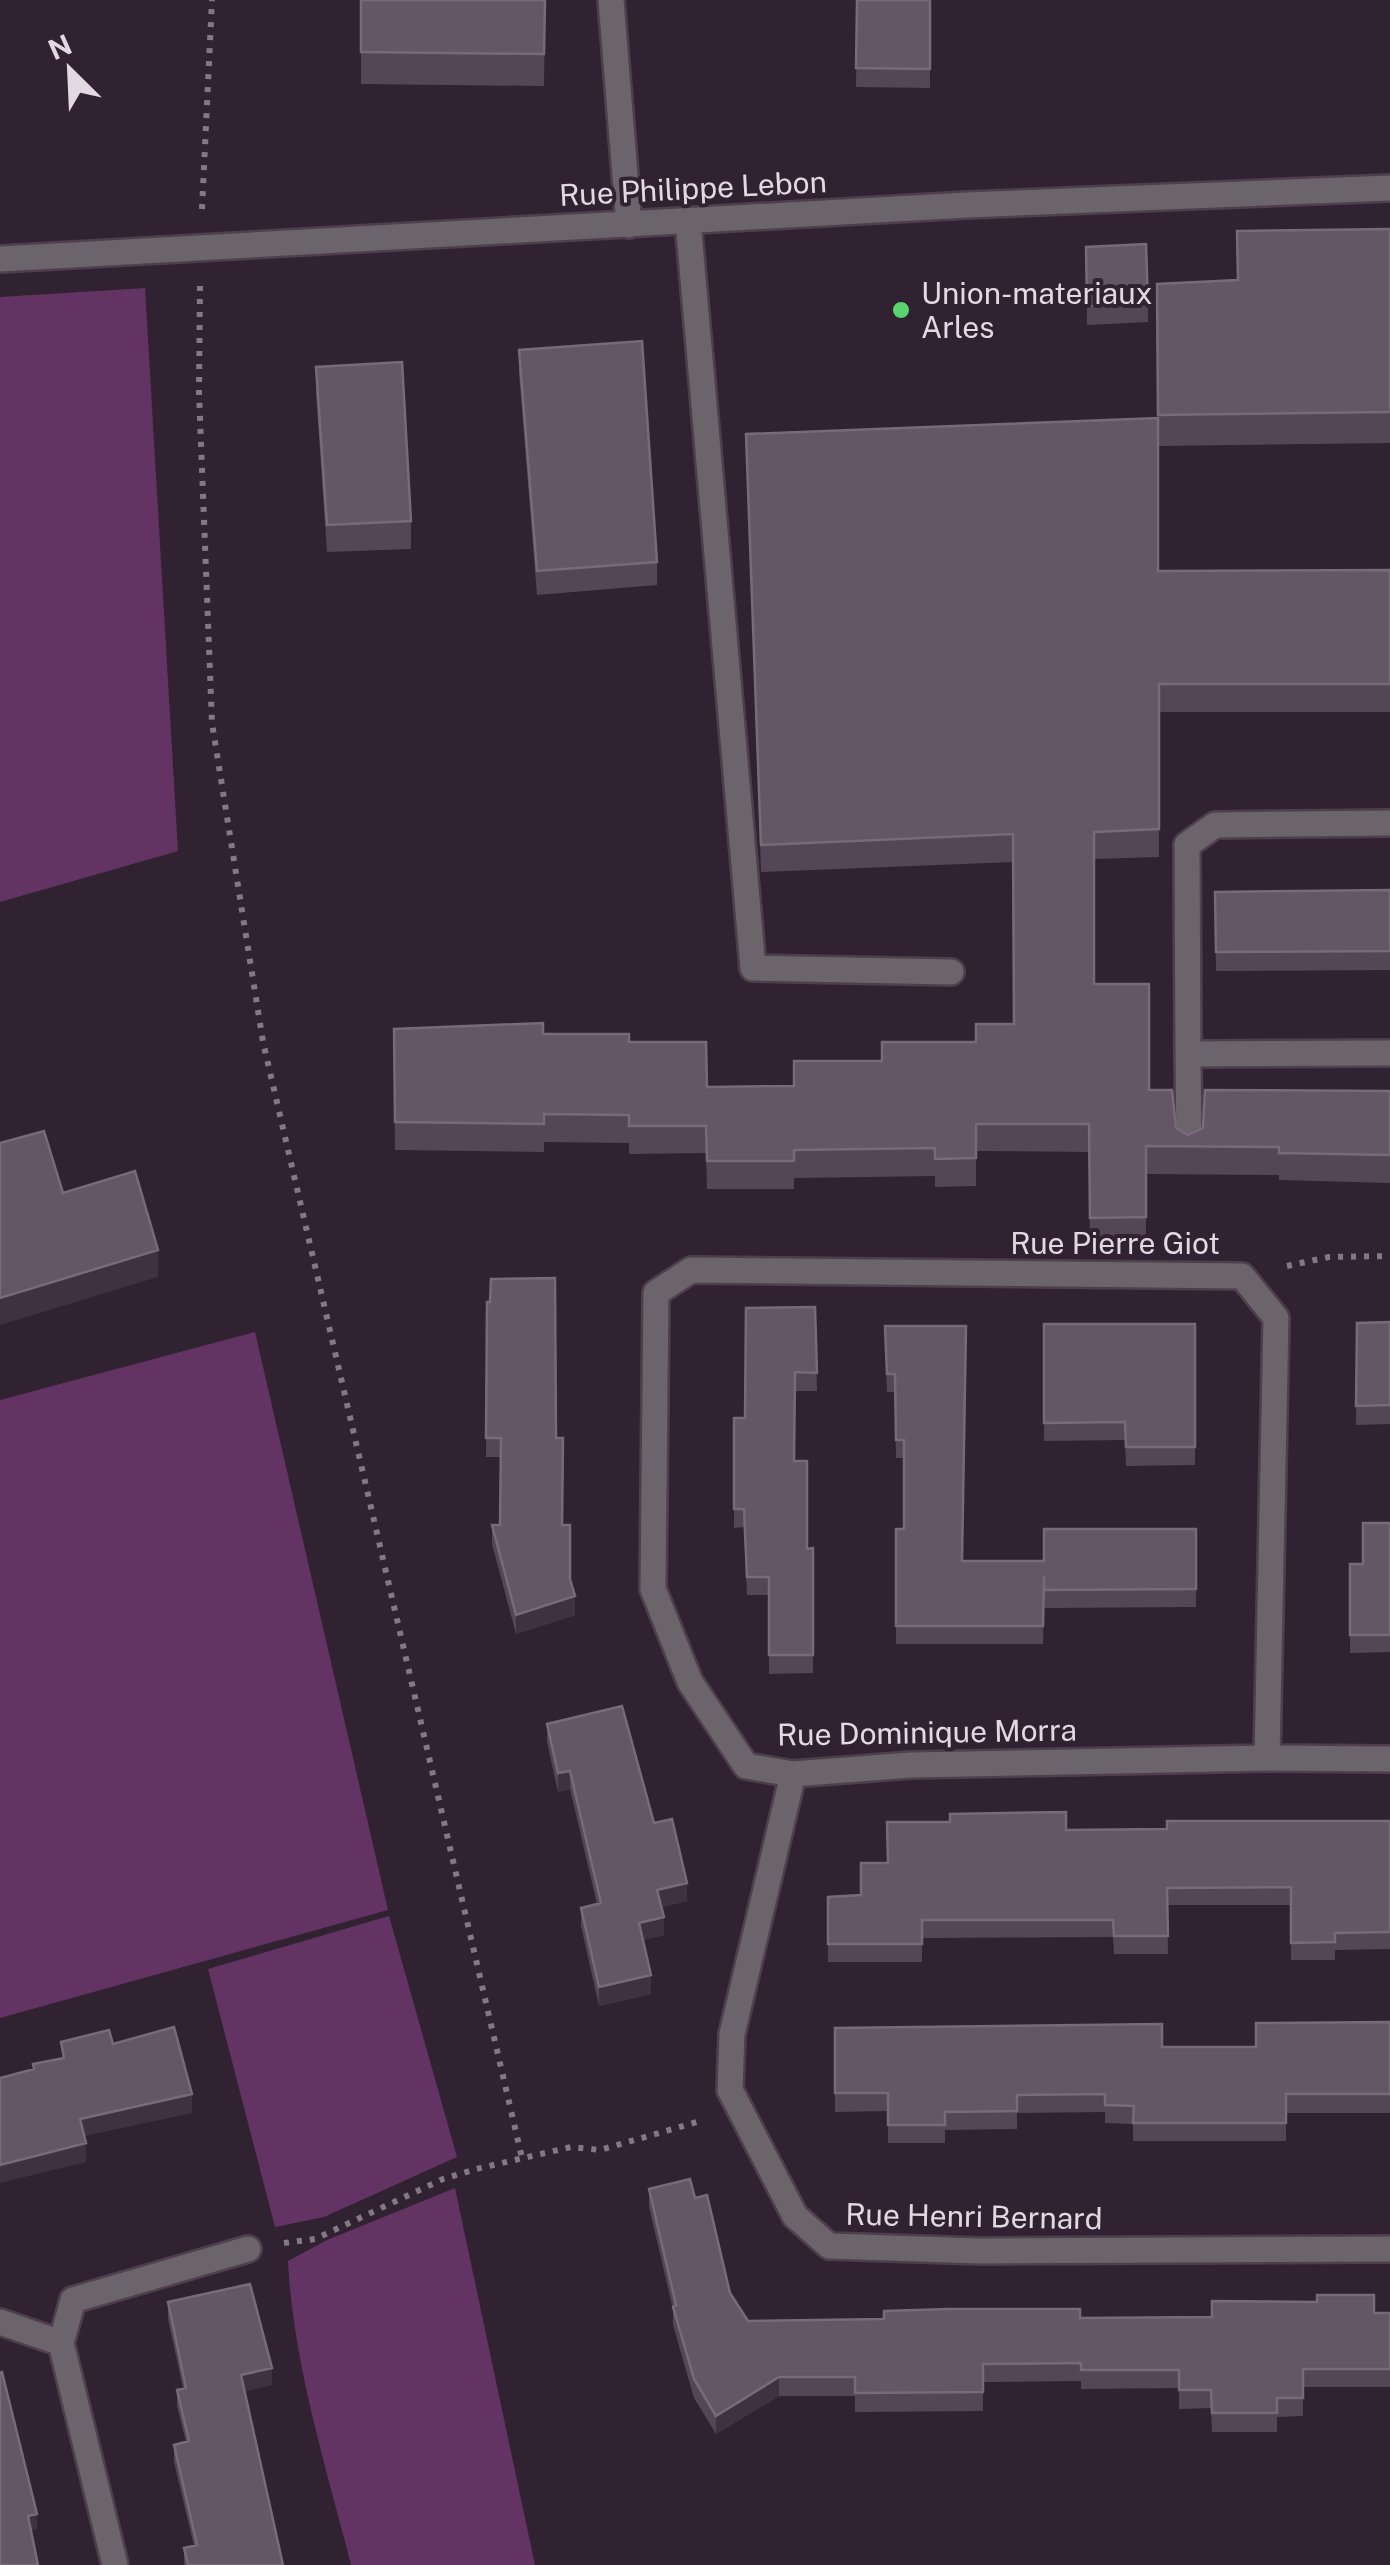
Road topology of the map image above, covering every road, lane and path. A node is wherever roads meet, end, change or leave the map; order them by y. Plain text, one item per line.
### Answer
1 (212, 0) edge
2 (611, 0) edge
3 (1390, 188) edge
4 (688, 222) junction
5 (629, 225) junction
6 (200, 246) junction
7 (0, 259) edge
8 (1390, 823) edge
9 (950, 972) dead end
10 (1390, 1053) edge
11 (1188, 1054) junction
12 (1189, 1147) edge
13 (1390, 1256) edge
14 (1242, 1276) junction
15 (674, 1282) joint
16 (1267, 1758) junction
17 (1390, 1760) edge
18 (793, 1774) junction
19 (740, 2109) junction
20 (522, 2158) junction
21 (248, 2249) joint
22 (1390, 2249) edge
23 (0, 2322) edge
24 (61, 2343) junction
25 (115, 2565) edge

1 - 6 path
2 - 5 street
3 - 4 street, Rue Philippe Lebon
4 - 5 street, Rue Philippe Lebon
4 - 9 street
5 - 6 street, Rue Philippe Lebon
6 - 7 street, Rue Philippe Lebon
6 - 20 path
8 - 11 street
10 - 11 street
11 - 12 street
13 - 14 path
14 - 15 street, Rue Pierre Giot
14 - 16 street, Rue Pierre Giot
15 - 18 street, Rue Dominique Morra
16 - 17 street
16 - 18 street, Rue Dominique Morra
18 - 19 street, Rue Henri Bernard
19 - 20 path
19 - 22 street, Rue Henri Bernard
20 - 21 path
21 - 24 street
23 - 24 street
24 - 25 street

